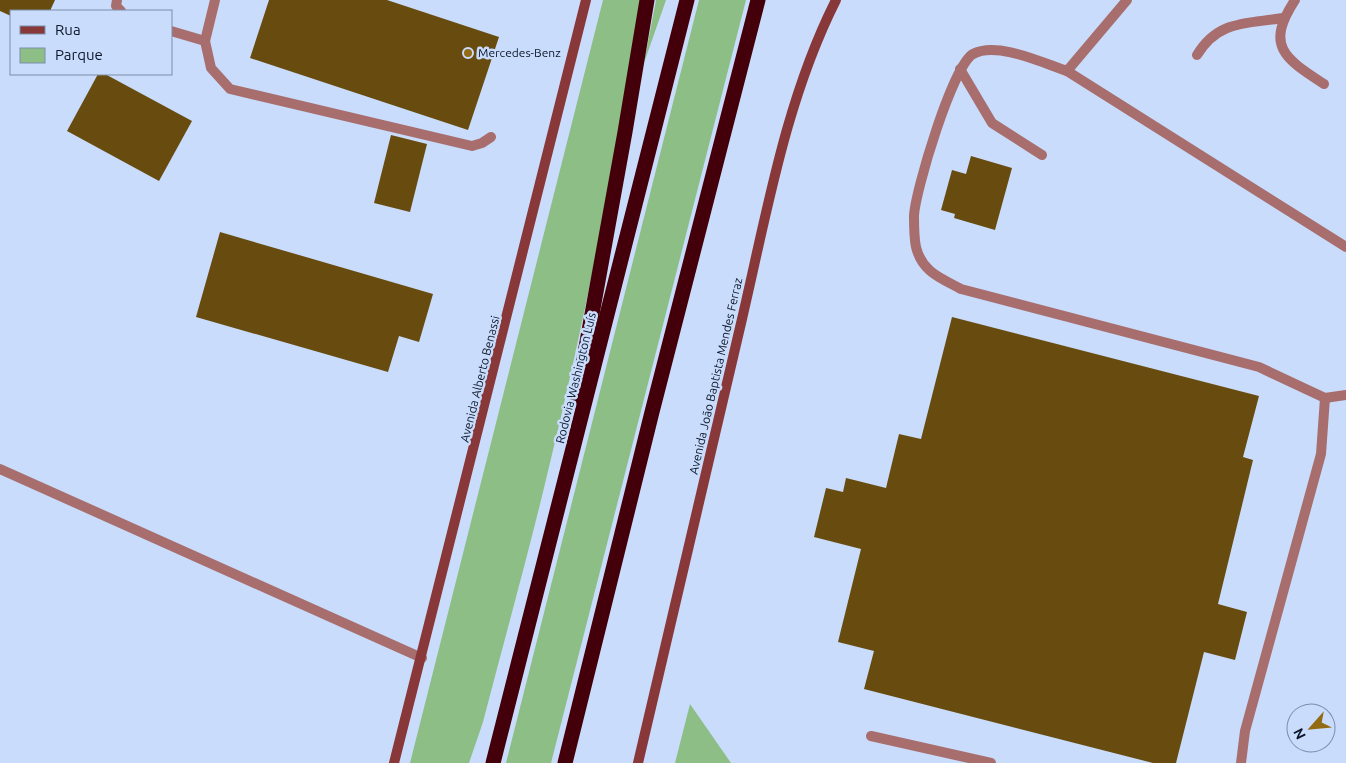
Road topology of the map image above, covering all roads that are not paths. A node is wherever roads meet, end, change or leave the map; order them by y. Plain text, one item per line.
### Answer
1 (215, 0) edge
2 (586, 0) edge
3 (647, 0) edge
4 (687, 0) edge
5 (758, 0) edge
6 (836, 0) edge
7 (1127, 0) edge
8 (1294, 0) edge
9 (1283, 18) junction
10 (172, 31) edge
11 (205, 41) junction
12 (1197, 55) dead end
13 (960, 70) junction
14 (1068, 71) junction
15 (1324, 84) dead end
16 (491, 137) dead end
17 (1042, 155) dead end
18 (1346, 247) edge
19 (1346, 395) edge
20 (1325, 398) junction
21 (0, 469) edge
22 (551, 536) junction
23 (422, 658) junction
24 (871, 736) dead end
25 (394, 763) edge
26 (493, 763) edge
27 (565, 763) edge
28 (638, 763) edge
29 (991, 763) edge
30 (1241, 763) edge

1 - 11 street
2 - 23 street, Avenida Alberto Benassi
3 - 22 highway
4 - 22 highway, Rodovia Washington Luís
5 - 27 highway
6 - 28 street, Avenida João Baptista Mendes Ferraz
7 - 14 street
8 - 9 street
9 - 12 street
9 - 15 street
10 - 11 street
11 - 16 street
13 - 14 street
13 - 17 street
13 - 20 street
14 - 18 street
19 - 20 street
20 - 30 street
21 - 23 street
22 - 26 highway, Rodovia Washington Luís
23 - 25 street, Avenida Alberto Benassi
24 - 29 street

